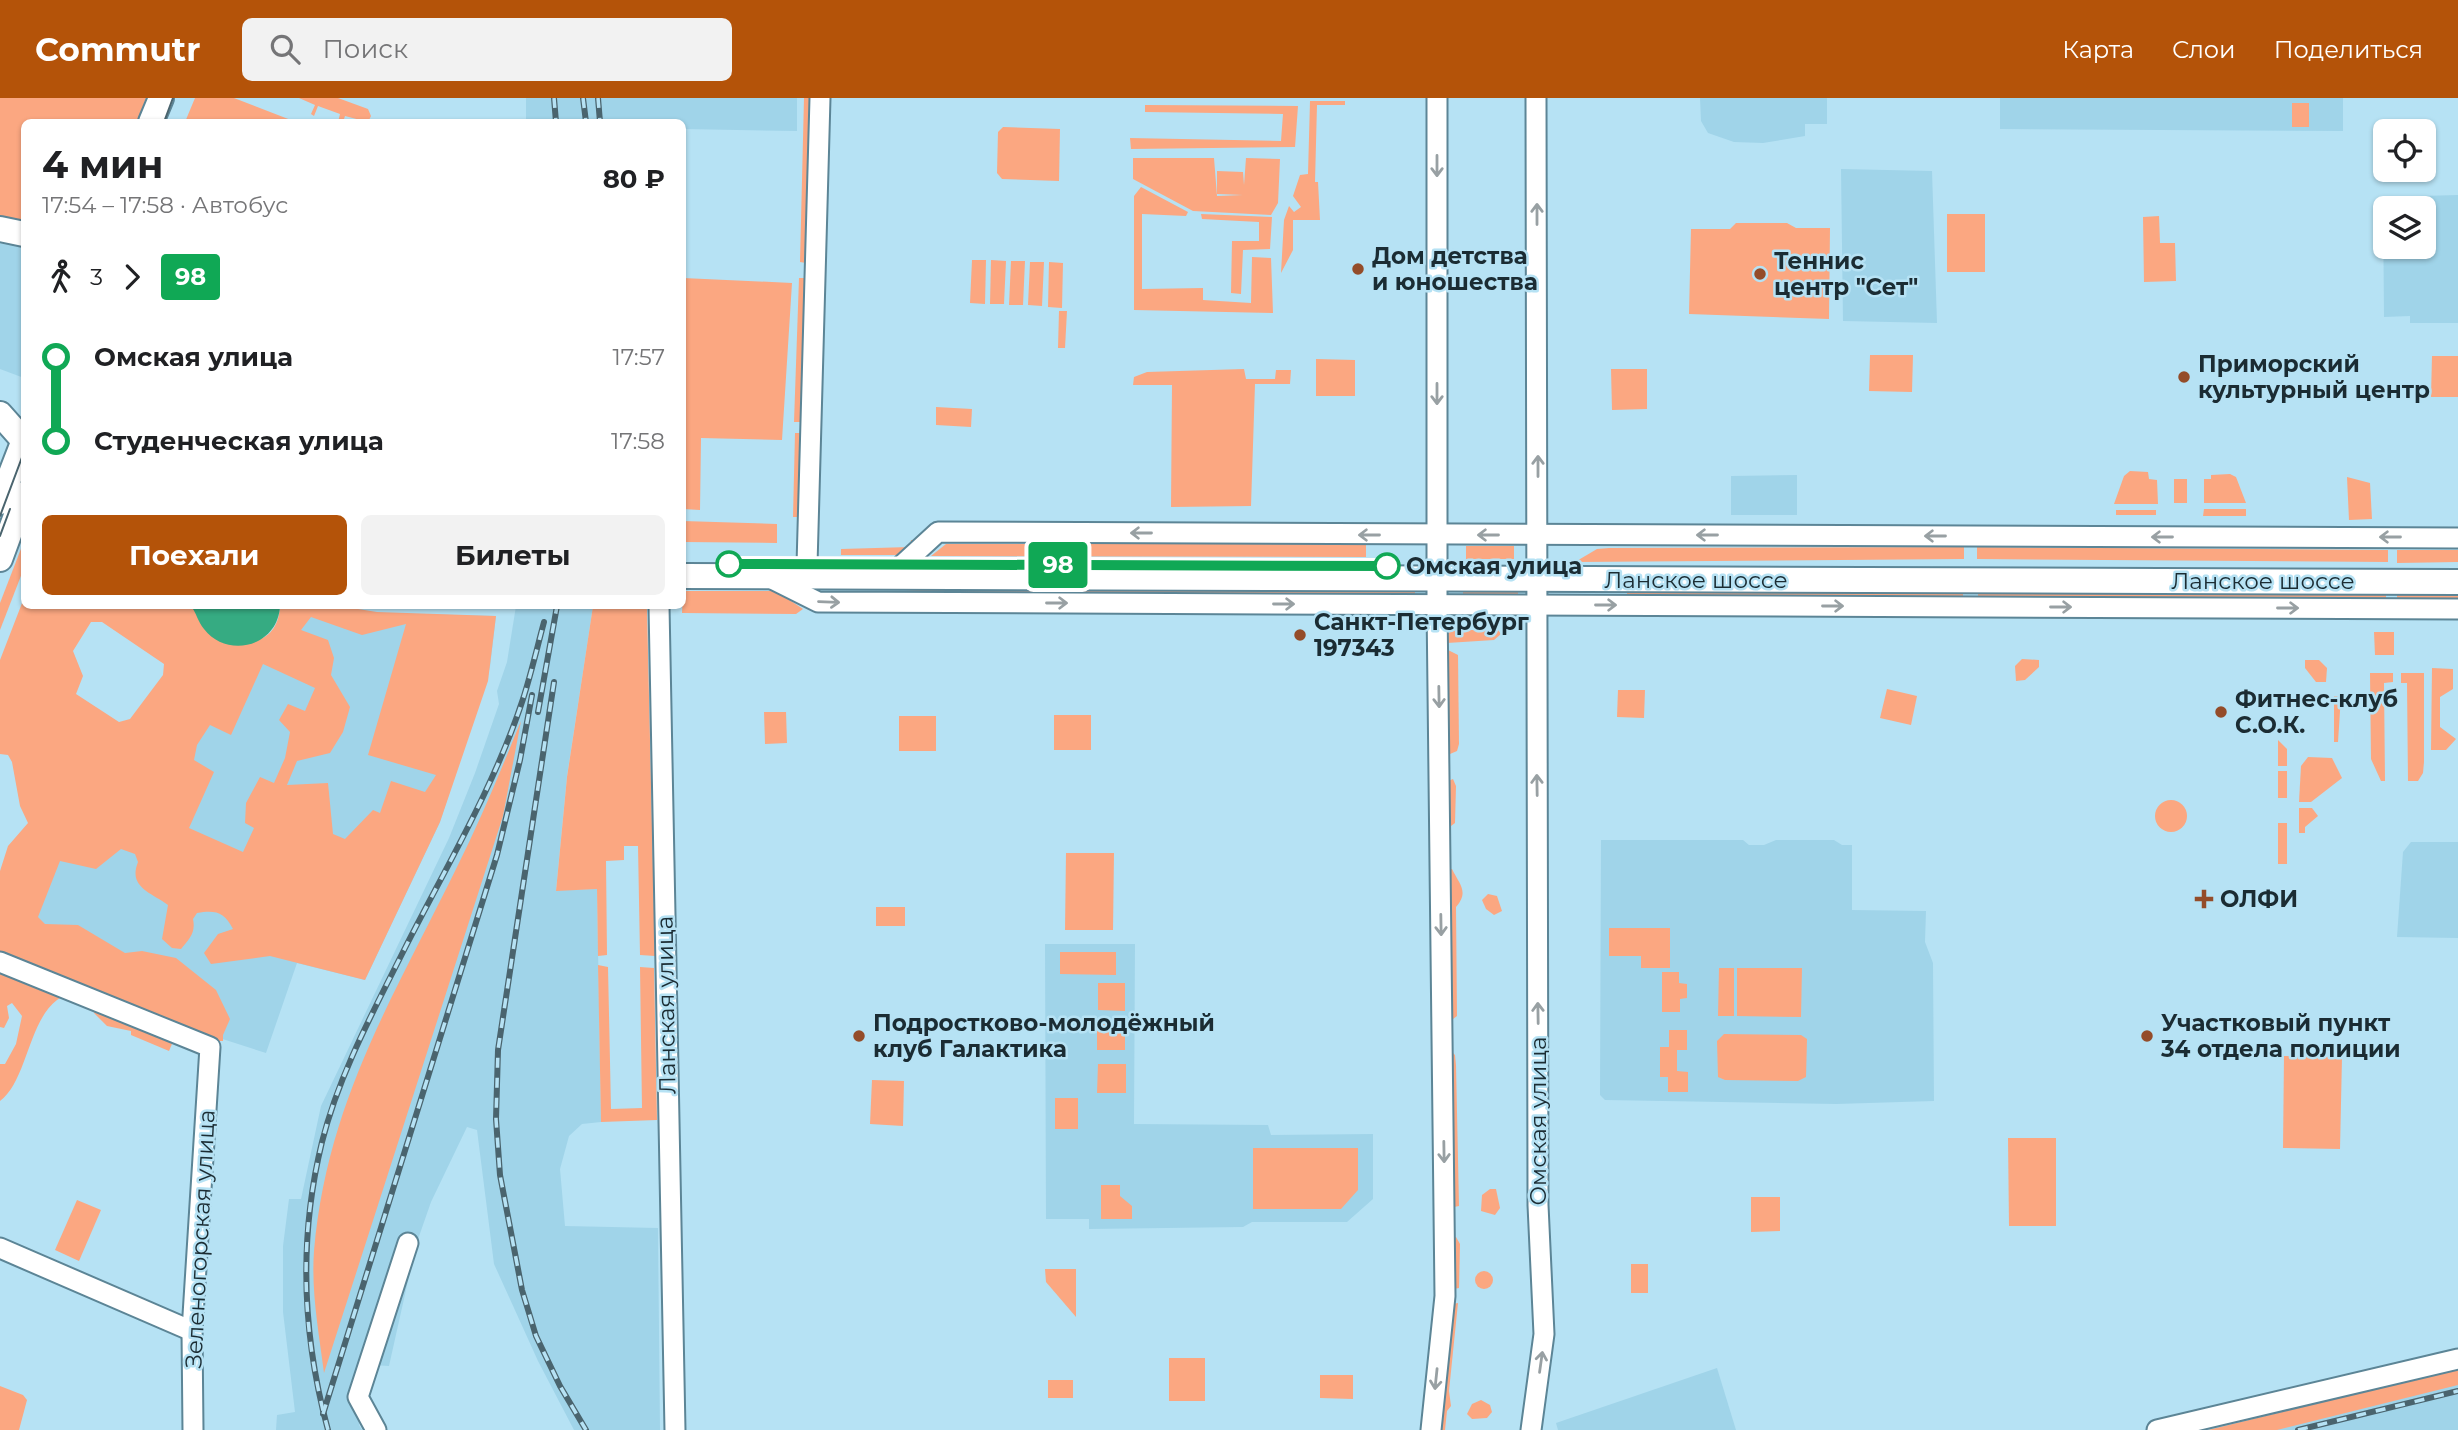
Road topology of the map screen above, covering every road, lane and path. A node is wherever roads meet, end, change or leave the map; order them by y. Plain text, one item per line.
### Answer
1 (161, 98) edge
2 (179, 98) edge
3 (820, 98) edge
4 (1437, 98) edge
5 (1536, 98) edge
6 (152, 119) edge
7 (170, 119) edge
8 (0, 229) edge
9 (21, 233) edge
10 (0, 414) edge
11 (0, 432) edge
12 (21, 443) edge
13 (21, 445) edge
14 (21, 451) edge
15 (0, 502) edge
16 (21, 502) edge
17 (1539, 535) junction
18 (1437, 536) junction
19 (2458, 538) edge
20 (0, 559) edge
21 (686, 564) edge
22 (807, 565) junction
23 (902, 565) junction
24 (2458, 570) edge
25 (1437, 573) junction
26 (1538, 573) junction
27 (686, 576) edge
28 (767, 577) junction
29 (2458, 582) edge
30 (1437, 604) junction
31 (1538, 605) junction
32 (659, 609) edge
33 (2458, 609) edge
34 (0, 962) edge
35 (408, 1243) dead end
36 (0, 1248) edge
37 (192, 1331) junction
38 (2458, 1359) edge
39 (193, 1430) edge
40 (376, 1430) edge
41 (675, 1430) edge
42 (1431, 1430) edge
43 (1531, 1430) edge
44 (2157, 1430) edge

1 - 6 main road
2 - 7 main road
3 - 22 street
4 -> 18 street
17 -> 5 street, Омская улица
8 - 9 main road
10 - 12 main road
11 - 13 main road
14 - 15 main road
16 - 20 main road
17 -> 18 street
19 -> 17 street
17 - 26 street, Омская улица
18 -> 23 street
18 - 25 street
21 - 22 main road, Ланское шоссе
22 - 23 main road, Ланское шоссе
23 - 25 main road, Ланское шоссе
24 - 26 main road, Ланское шоссе
25 - 26 main road, Ланское шоссе
25 - 28 main road, Ланское шоссе
25 - 30 street
26 - 29 main road, Ланское шоссе
26 - 31 street, Омская улица
27 - 28 main road, Ланское шоссе
28 -> 30 street
30 - 31 street
30 -> 42 street
31 -> 33 street
43 -> 31 street, Омская улица
32 - 41 street, Ланская улица
34 - 37 street, Зеленогорская улица
35 - 40 street
36 - 37 street
37 - 39 street, Зеленогорская улица
38 - 44 street

